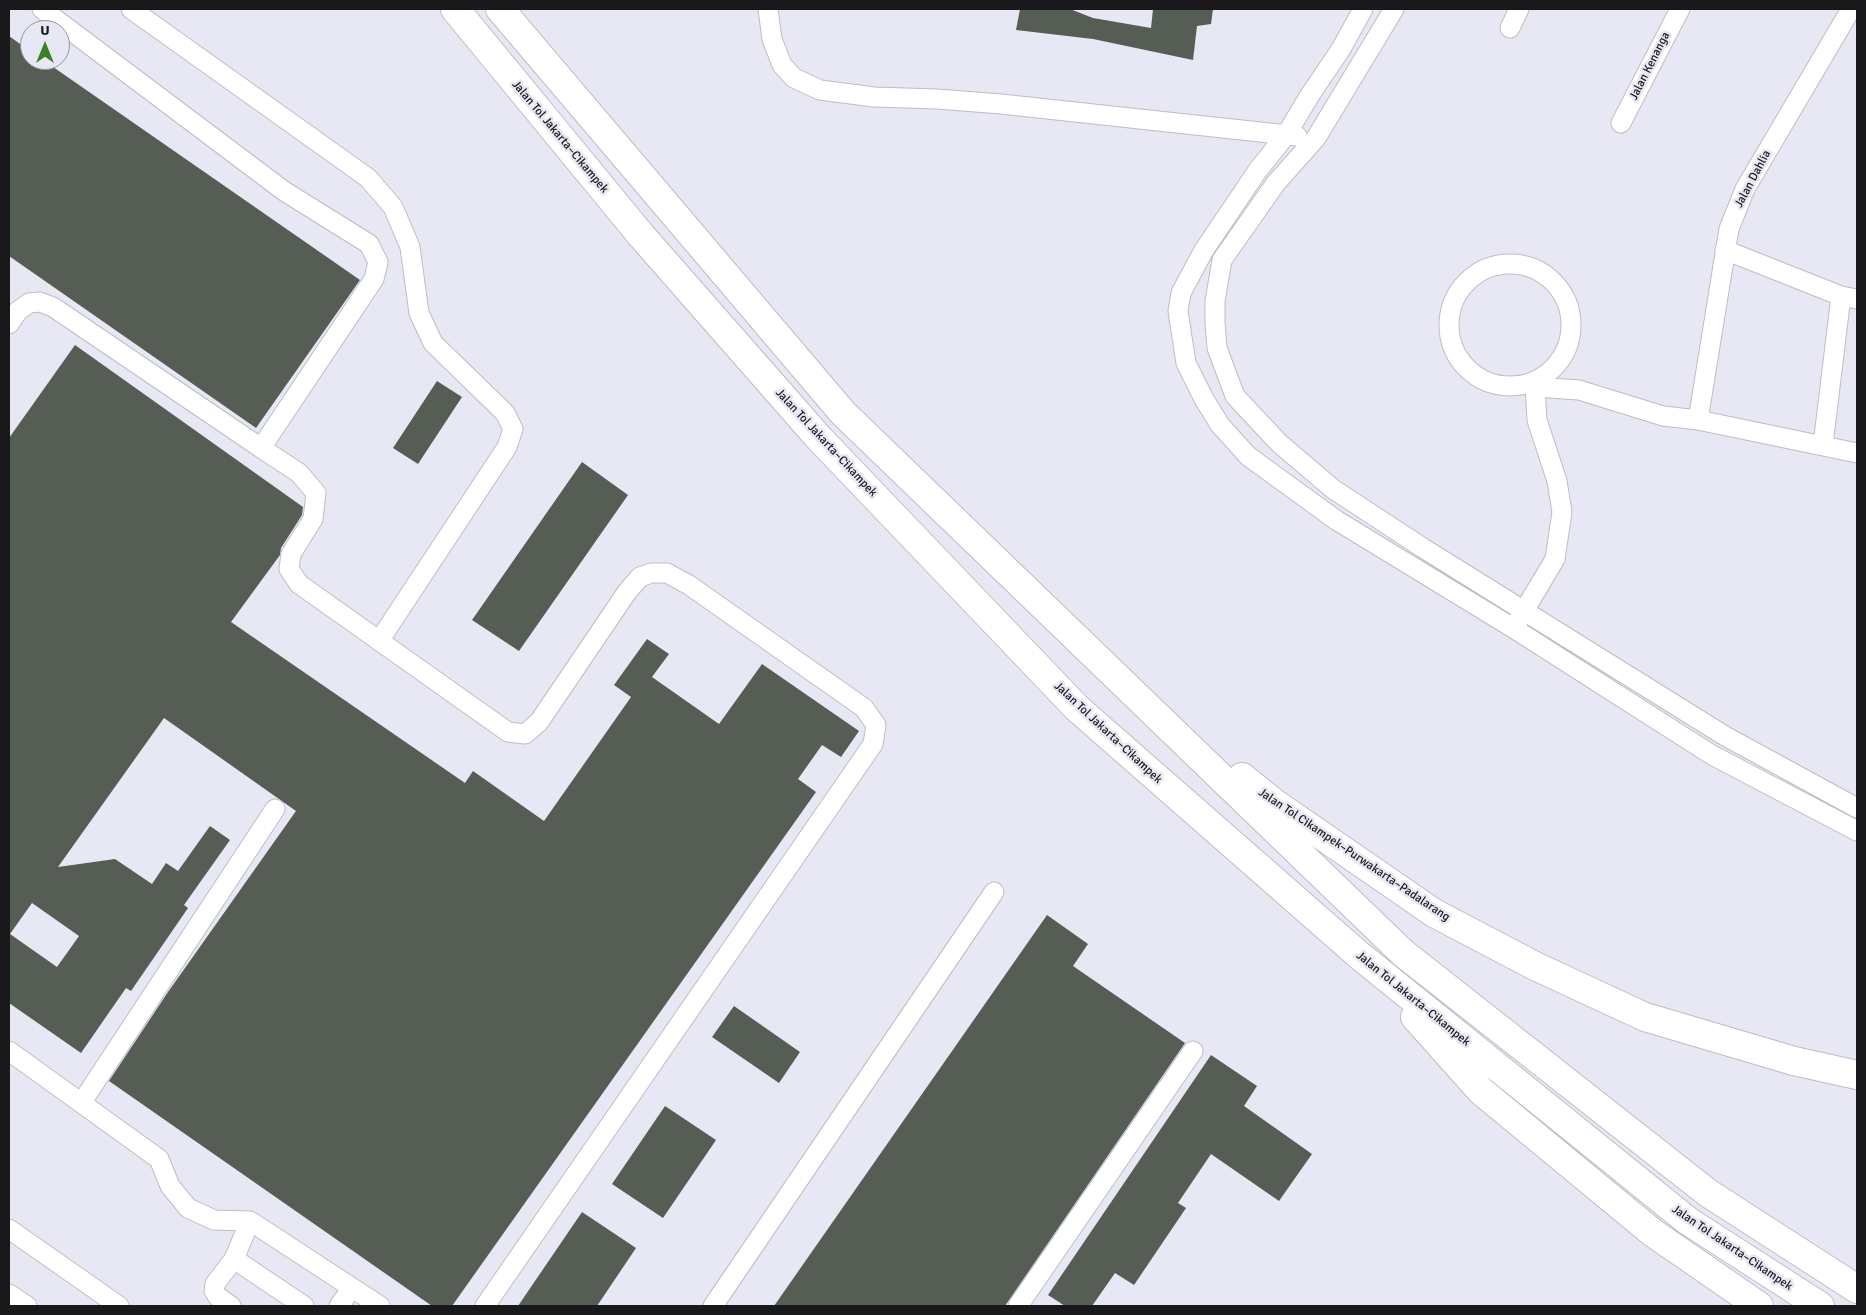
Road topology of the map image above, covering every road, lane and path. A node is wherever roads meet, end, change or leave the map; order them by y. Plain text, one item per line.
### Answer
1 (42, 9) edge
2 (132, 9) edge
3 (455, 9) edge
4 (500, 9) edge
5 (768, 9) edge
6 (1363, 9) edge
7 (1394, 9) edge
8 (1519, 9) edge
9 (1680, 9) edge
10 (1848, 13) edge
11 (1510, 28) dead end
12 (1621, 123) dead end
13 (1286, 135) junction
14 (1316, 138) junction
15 (1725, 250) junction
16 (1849, 297) edge
17 (9, 324) edge
18 (1532, 386) junction
19 (1698, 420) junction
20 (1823, 445) junction
21 (261, 448) junction
22 (1857, 453) edge
23 (1524, 610) junction
24 (1514, 628) junction
25 (379, 641) junction
26 (1104, 667) junction
27 (1857, 808) edge
28 (275, 809) dead end
29 (1857, 831) edge
30 (994, 892) dead end
31 (1360, 956) junction
32 (9, 1051) edge
33 (1193, 1051) dead end
34 (1857, 1075) edge
35 (82, 1102) junction
36 (250, 1221) junction
37 (9, 1229) edge
38 (234, 1259) junction
39 (352, 1288) junction
40 (1857, 1289) edge
41 (9, 1294) edge
42 (27, 1306) edge
43 (119, 1306) edge
44 (231, 1306) edge
45 (304, 1306) edge
46 (339, 1306) edge
47 (380, 1306) edge
48 (485, 1306) edge
49 (713, 1306) edge
50 (1018, 1306) edge
51 (1759, 1306) edge
52 (1820, 1306) edge

1 - 21 street
2 - 25 street
3 - 31 highway, Jalan Tol Jakarta–Cikampek
4 - 26 highway
5 - 13 street
6 - 13 street
7 - 14 street
8 - 11 street
9 - 12 street, Jalan Kenanga
10 - 15 street, Jalan Dahlia
13 - 14 street
13 - 24 street
14 - 23 street
15 - 16 street
15 - 19 street, Jalan Dahlia
16 - 20 street
17 - 21 street
18 - 18 street
18 - 19 street
18 - 23 street
19 - 20 street
20 - 22 street
21 - 25 street
23 - 24 street
23 - 27 street
24 - 29 street
25 - 48 street
26 - 34 highway, Jalan Tol Cikampek–Purwakarta–Padalarang
26 - 40 highway
28 - 35 street
30 - 49 street
31 - 51 highway
31 - 52 highway, Jalan Tol Jakarta–Cikampek
32 - 35 street
33 - 50 street
35 - 36 street
36 - 38 street
36 - 39 street
37 - 43 street
38 - 44 street
38 - 45 street
39 - 46 street
39 - 47 street
41 - 42 street

